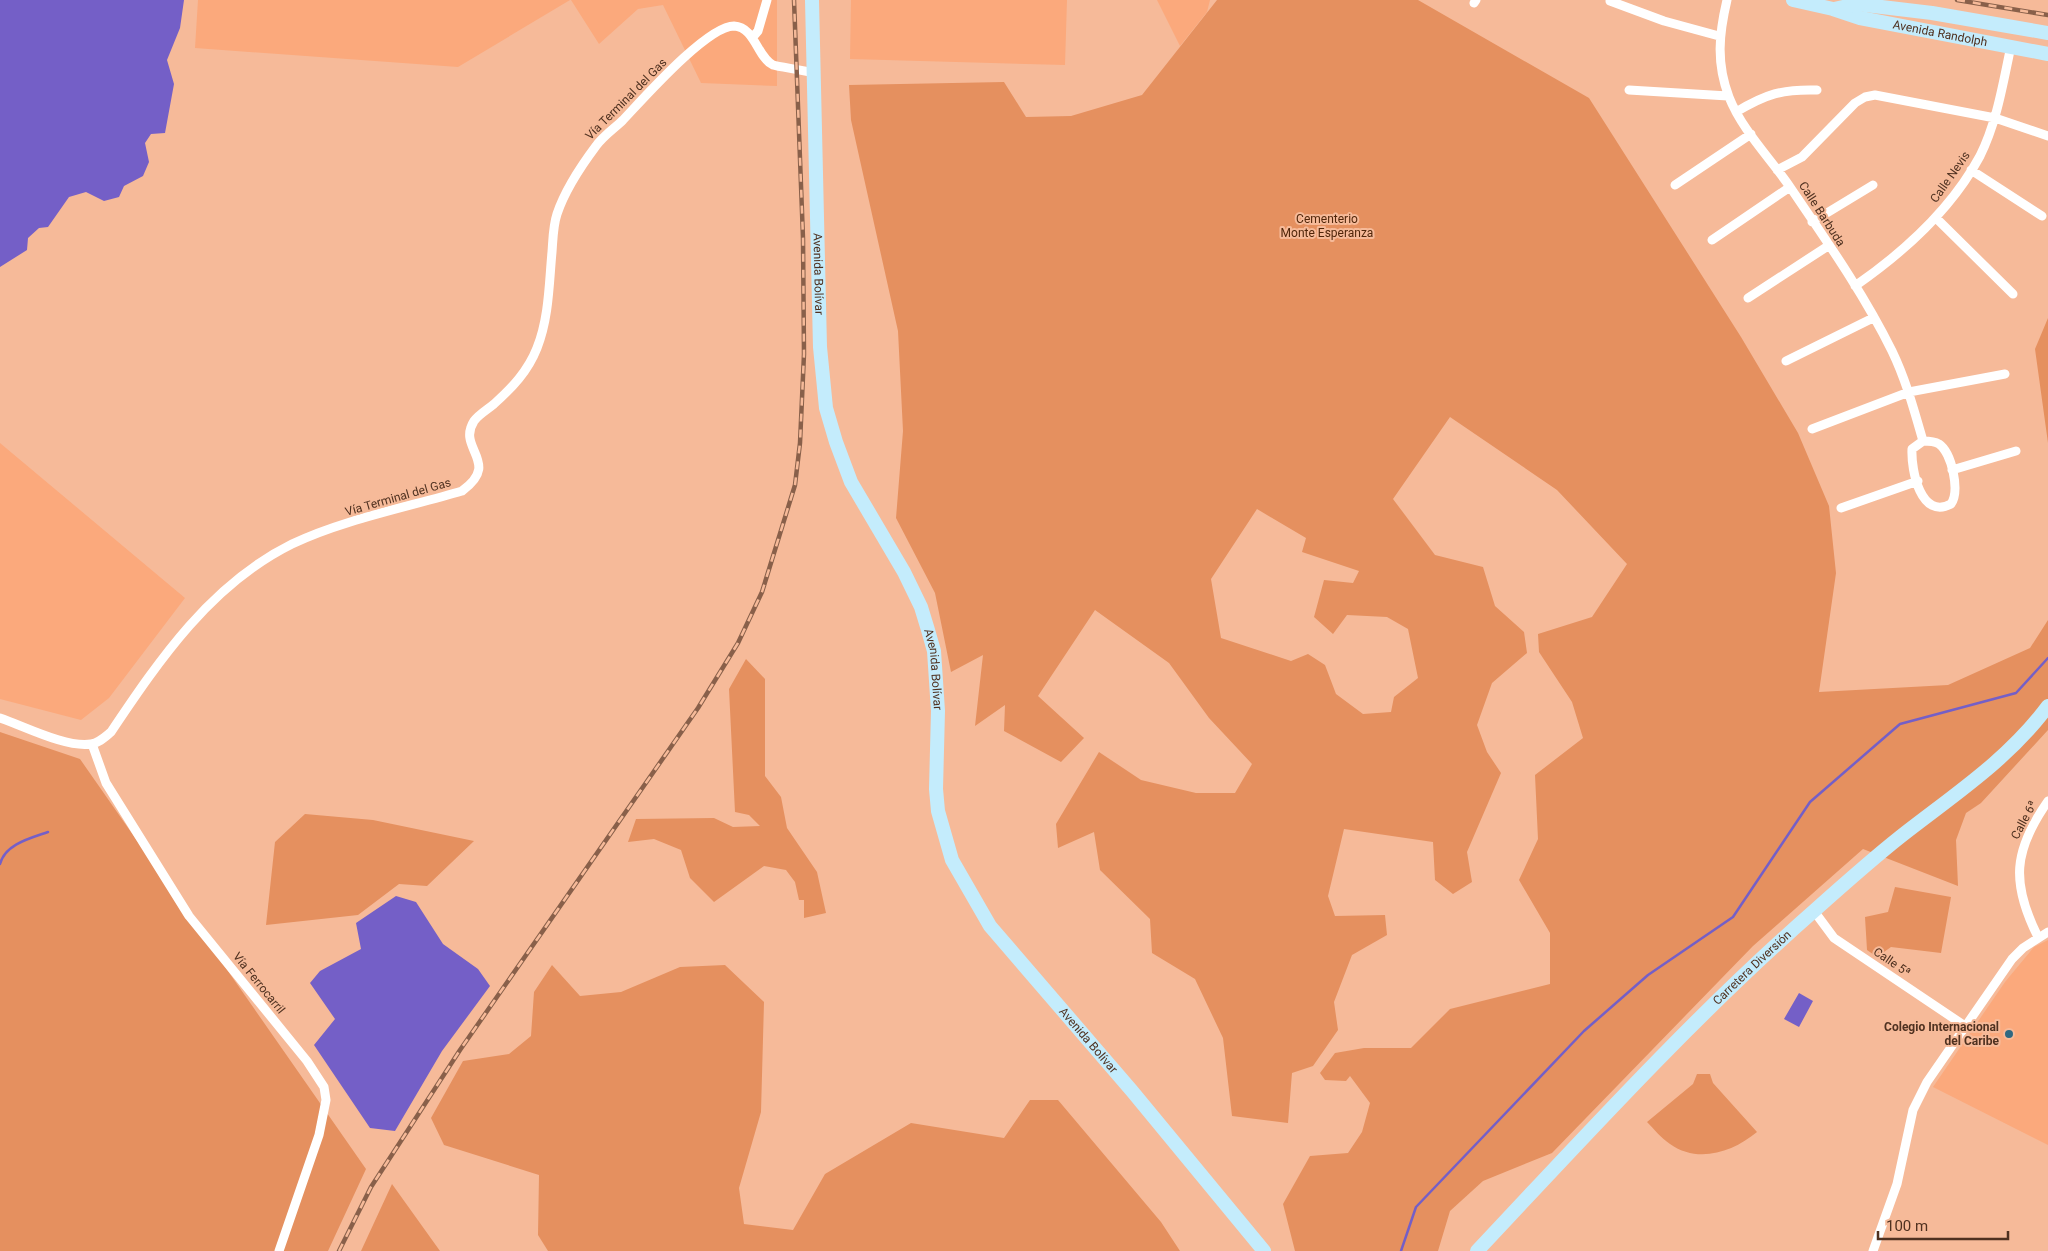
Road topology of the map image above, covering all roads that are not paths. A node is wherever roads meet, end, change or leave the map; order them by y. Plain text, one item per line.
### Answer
1 (767, 0) edge
2 (812, 0) edge
3 (1727, 0) edge
4 (1793, 0) edge
5 (1610, 1) edge
6 (1833, 9) junction
7 (2048, 33) edge
8 (1719, 36) junction
9 (752, 38) junction
10 (2011, 46) junction
11 (2048, 54) edge
12 (814, 73) junction
13 (1629, 90) dead end
14 (1817, 90) dead end
15 (1728, 96) junction
16 (1736, 112) junction
17 (1995, 118) junction
18 (1751, 134) junction
19 (2048, 136) edge
20 (1777, 170) junction
21 (1971, 170) junction
22 (1675, 185) dead end
23 (1873, 185) dead end
24 (1790, 187) junction
25 (2042, 216) dead end
26 (1936, 218) junction
27 (1812, 222) junction
28 (1712, 240) dead end
29 (1828, 246) junction
30 (1855, 286) junction
31 (2013, 294) dead end
32 (1748, 298) dead end
33 (1873, 318) junction
34 (1786, 361) dead end
35 (2004, 374) dead end
36 (1909, 392) junction
37 (1812, 429) dead end
38 (1923, 441) junction
39 (2016, 451) dead end
40 (1952, 470) junction
41 (1918, 481) junction
42 (1841, 508) dead end
43 (2048, 706) edge
44 (0, 718) edge
45 (92, 744) junction
46 (2048, 801) edge
47 (1814, 911) junction
48 (2048, 932) edge
49 (2038, 937) junction
50 (1965, 1026) junction
51 (279, 1251) edge
52 (1264, 1251) edge
53 (1477, 1251) edge
54 (1872, 1251) edge

1 - 9 street
2 - 12 main road, Avenida Bolívar
3 - 8 street, Calle Barbuda
4 - 6 main road, Avenida Randolph
5 - 8 street
6 - 7 main road, Avenida Randolph
6 - 10 main road, Avenida Randolph
8 - 15 street, Calle Barbuda
9 - 12 street, Vía Terminal del Gas
9 - 45 street, Vía Terminal del Gas
10 - 11 main road, Avenida Randolph
10 - 17 street, Calle Nevis
12 - 52 main road, Avenida Bolívar
13 - 15 street
14 - 16 street
15 - 16 street, Calle Barbuda
16 - 18 street, Calle Barbuda
17 - 19 street
17 - 20 street
17 - 21 street, Calle Nevis
18 - 20 street, Calle Barbuda
18 - 22 street
20 - 24 street, Calle Barbuda
21 - 25 street
21 - 26 street, Calle Nevis
23 - 27 street
24 - 27 street, Calle Barbuda
24 - 28 street
26 - 30 street, Calle Nevis
26 - 31 street
27 - 29 street, Calle Barbuda
29 - 30 street, Calle Barbuda
29 - 32 street
30 - 33 street, Calle Barbuda
33 - 34 street
33 - 36 street, Calle Barbuda
35 - 36 street
36 - 37 street
36 - 38 street, Calle Barbuda
38 - 40 street
38 - 41 street
39 - 40 street
40 - 41 street
41 - 42 street
43 - 47 main road, Carretera Diversión
44 - 45 street
45 - 51 street, Vía Ferrocarril
46 - 49 street, Calle 6ª
47 - 50 street, Calle 5ª
47 - 53 main road, Carretera Diversión
48 - 49 street
49 - 50 street
50 - 54 street

